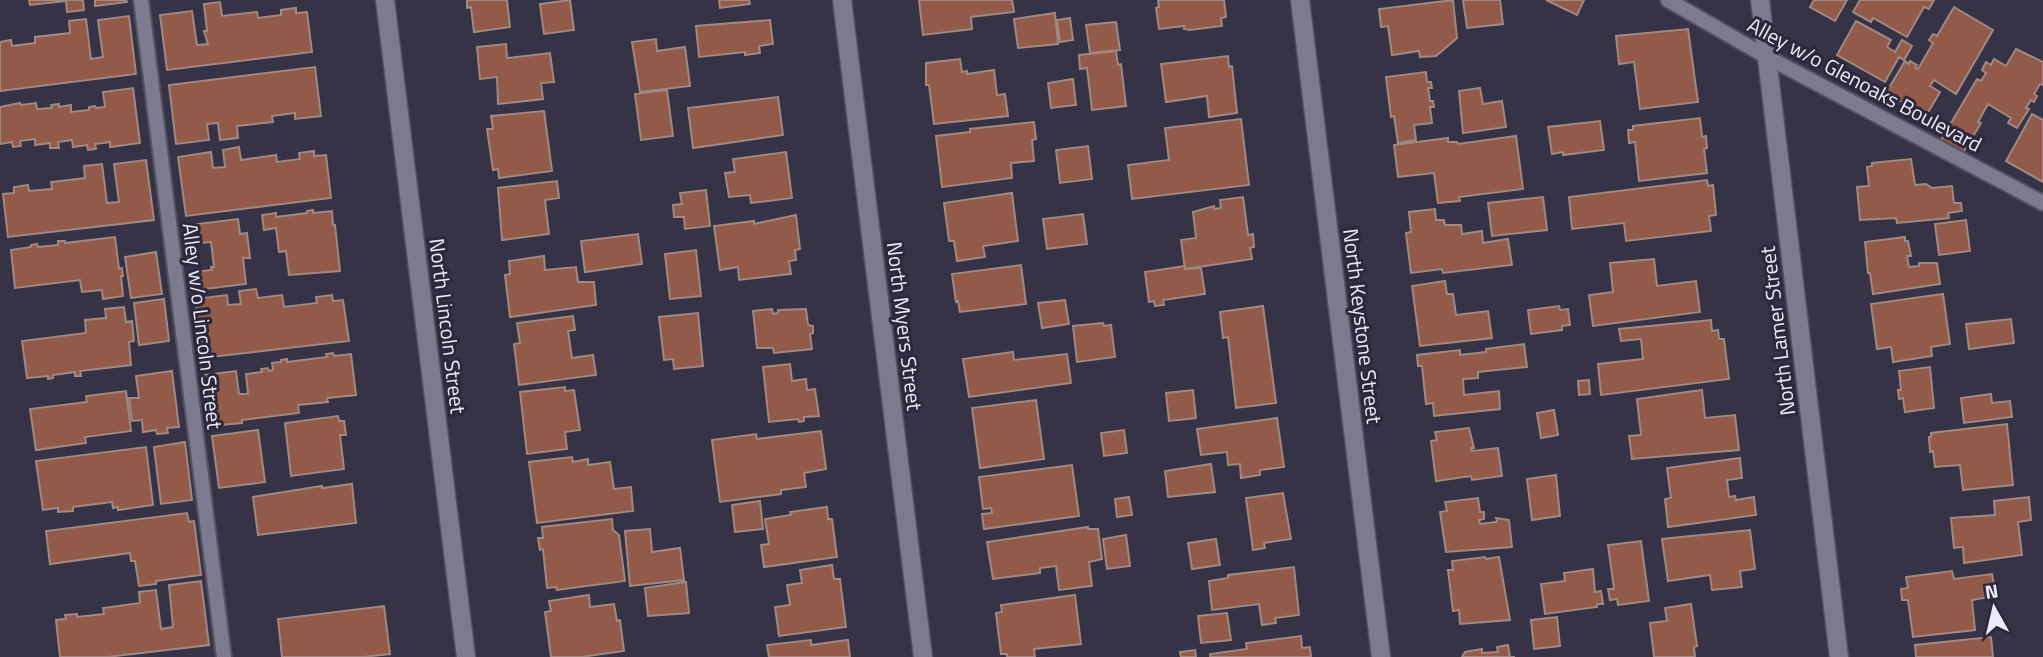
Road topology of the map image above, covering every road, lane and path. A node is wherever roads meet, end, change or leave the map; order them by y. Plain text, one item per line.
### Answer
1 (141, 0) edge
2 (385, 0) edge
3 (842, 0) edge
4 (1300, 0) edge
5 (1668, 0) edge
6 (1760, 0) edge
7 (1767, 57) junction
8 (2043, 203) edge
9 (224, 657) edge
10 (466, 657) edge
11 (923, 657) edge
12 (1381, 657) edge
13 (1839, 657) edge

1 - 9 lane, Alley w/o Lincoln Street
2 - 10 street, North Lincoln Street
3 - 11 street, North Myers Street
4 - 12 street, North Keystone Street
5 - 7 lane, Alley w/o Glenoaks Boulevard
6 - 7 street, North Lamer Street
7 - 8 lane, Alley w/o Glenoaks Boulevard
7 - 13 street, North Lamer Street

